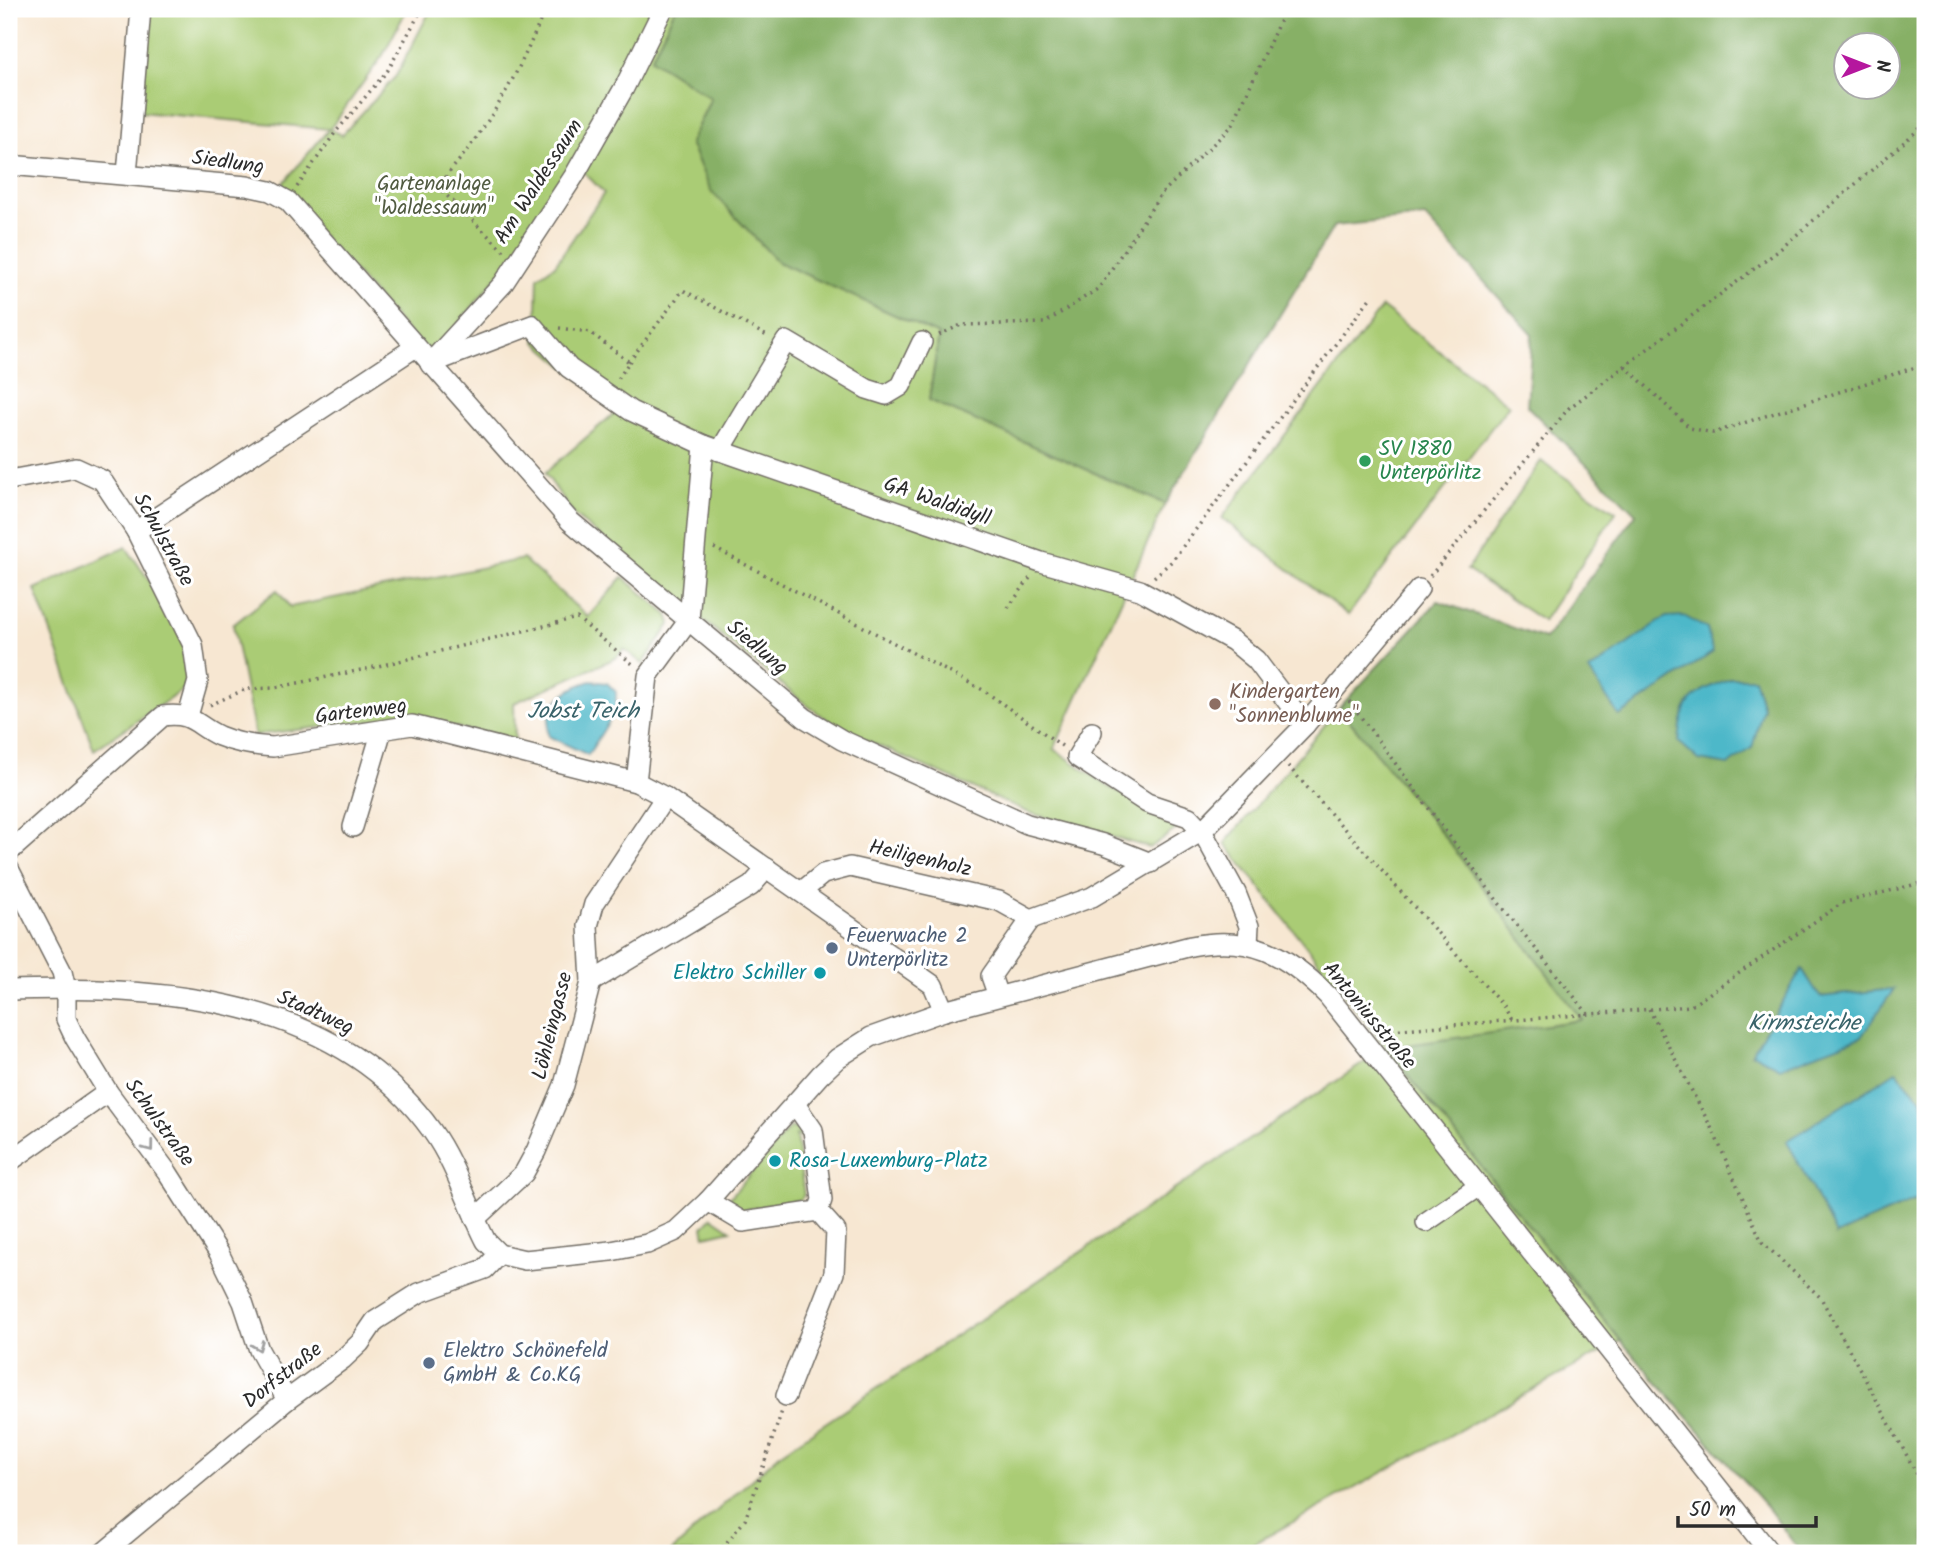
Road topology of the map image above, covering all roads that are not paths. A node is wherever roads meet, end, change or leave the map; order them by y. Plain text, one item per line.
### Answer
1 (141, 9) edge
2 (663, 9) edge
3 (9, 165) edge
4 (127, 174) junction
5 (922, 342) road end
6 (414, 348) junction
7 (430, 363) junction
8 (712, 448) junction
9 (9, 480) edge
10 (136, 531) junction
11 (1419, 589) road end
12 (689, 620) junction
13 (188, 716) junction
14 (1305, 724) junction
15 (382, 730) junction
16 (1092, 732) dead end
17 (636, 782) junction
18 (665, 797) junction
19 (353, 827) dead end
20 (1202, 831) junction
21 (9, 852) edge
22 (1151, 863) junction
23 (767, 868) junction
24 (9, 869) edge
25 (801, 892) junction
26 (1031, 919) junction
27 (1248, 943) junction
28 (591, 982) junction
29 (66, 989) junction
30 (9, 990) edge
31 (998, 996) junction
32 (944, 1011) junction
33 (108, 1093) junction
34 (789, 1111) junction
35 (9, 1163) edge
36 (1479, 1186) junction
37 (708, 1201) junction
38 (818, 1211) junction
39 (475, 1219) junction
40 (1426, 1222) dead end
41 (499, 1254) junction
42 (786, 1396) road end
43 (287, 1400) junction
44 (103, 1553) edge
45 (1770, 1553) edge

1 - 4 street
2 - 7 street, Am Waldessaum
3 - 4 street, Siedlung
4 - 6 street, Siedlung
5 - 8 street
6 - 7 street, Siedlung
6 - 10 street
7 - 8 street, GA Waldidyll
7 - 12 street, Siedlung
8 - 12 street
8 - 14 street, GA Waldidyll
9 - 10 street, Schulstraße
10 - 13 street, Schulstraße
11 - 14 street
12 - 17 street
12 - 22 street, Siedlung
13 - 15 street, Gartenweg
13 - 21 street
14 - 20 street
15 - 17 street, Gartenweg
15 - 19 street
16 - 20 street
17 - 18 street, Gartenweg
18 - 23 street, Gartenweg
18 - 28 street, Löhleingasse
20 - 22 street
20 - 27 street
22 - 26 street
23 - 25 street, Gartenweg
23 - 28 street
24 - 29 street, Schulstraße
25 - 26 street, Heiligenholz
25 - 32 street, Gartenweg
26 - 31 street
27 - 31 street, Antoniusstraße
27 - 36 street, Antoniusstraße
28 - 39 street, Löhleingasse
29 - 30 street, Stadtweg
29 - 33 street, Schulstraße
29 - 39 street, Stadtweg
31 - 32 street, Antoniusstraße
32 - 34 street
33 - 35 street
33 -> 43 street, Schulstraße
34 - 37 street
34 - 38 street
36 - 40 street
36 - 45 street, Antoniusstraße
37 - 38 street
37 - 41 street
38 - 42 street
39 - 41 street, Stadtweg
41 - 43 street, Dorfstraße
43 - 44 street, Dorfstraße

